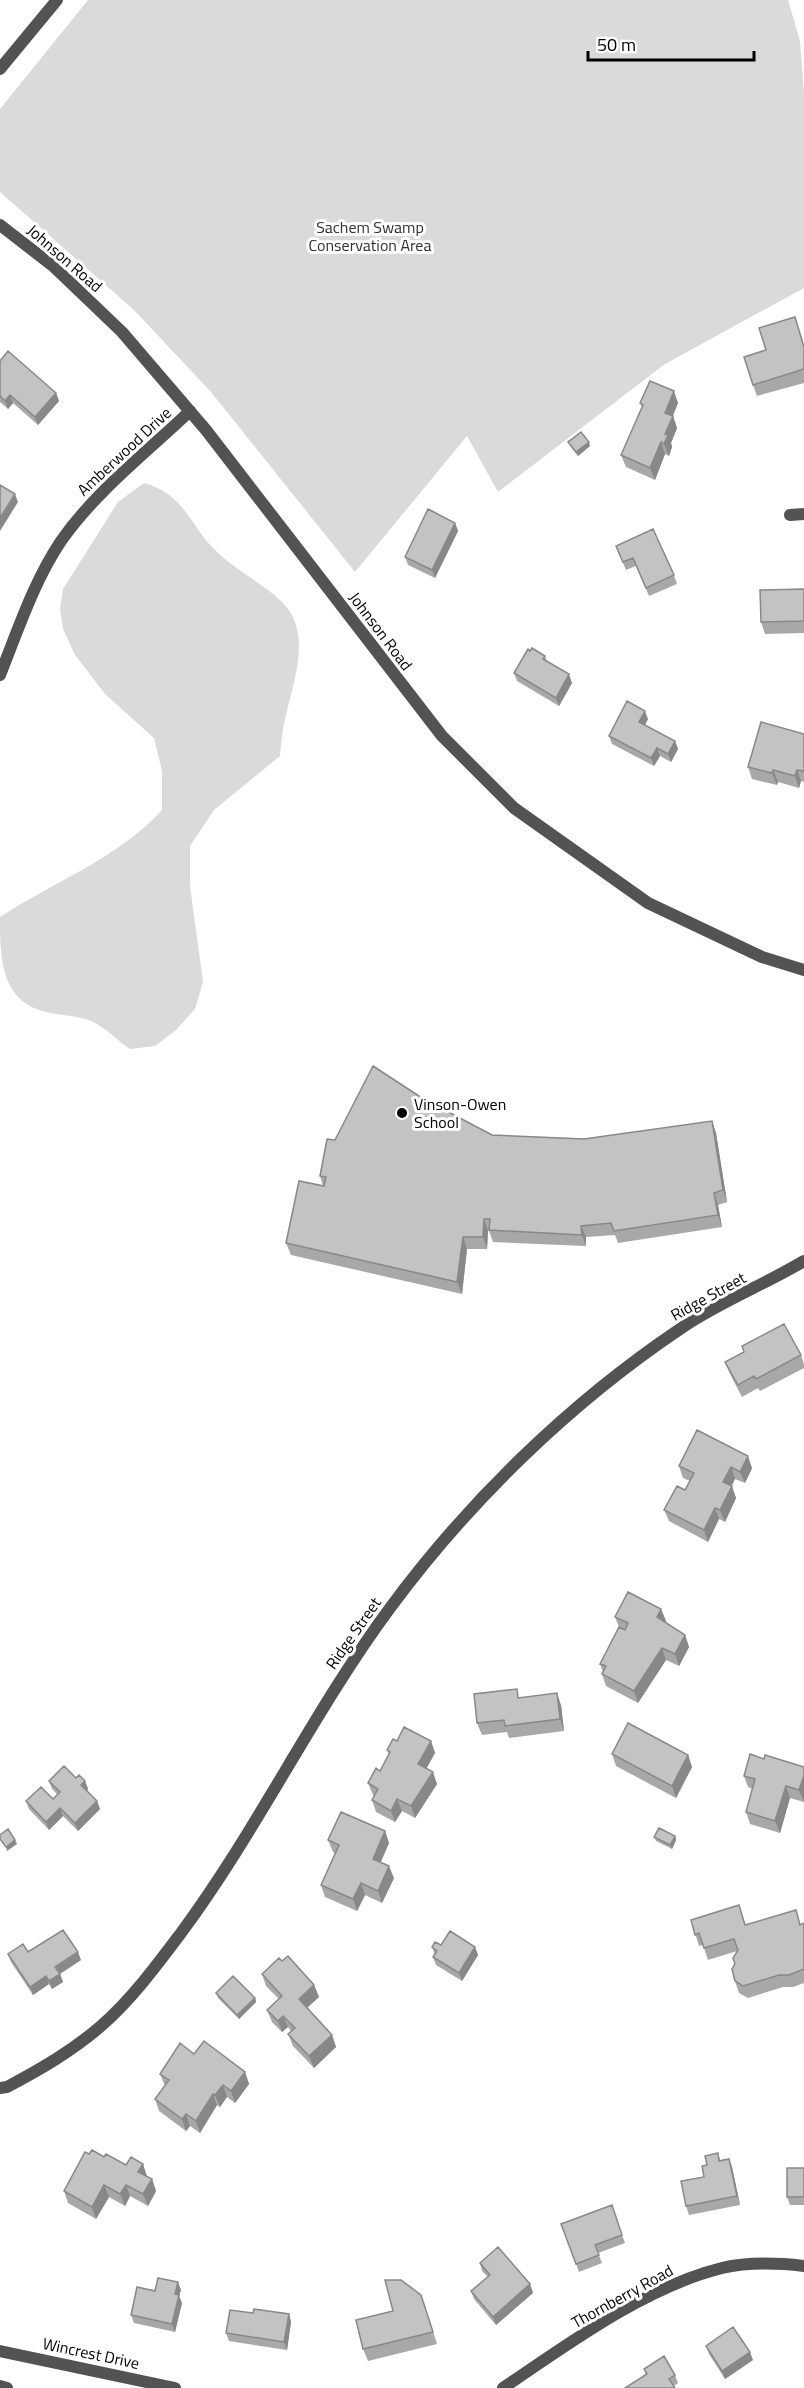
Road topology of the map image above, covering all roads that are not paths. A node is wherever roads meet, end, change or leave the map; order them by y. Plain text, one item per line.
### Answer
1 (57, 0) edge
2 (0, 69) edge
3 (0, 225) edge
4 (190, 411) junction
5 (804, 514) edge
6 (790, 515) dead end
7 (0, 675) edge
8 (804, 970) edge
9 (804, 1261) edge
10 (0, 2088) edge
11 (804, 2266) edge
12 (0, 2350) edge
13 (0, 2386) edge
14 (8, 2388) edge
15 (175, 2388) edge
16 (503, 2388) edge

1 - 2 street
3 - 4 street, Johnson Road
4 - 7 street, Amberwood Drive
4 - 8 street, Johnson Road
5 - 6 street
9 - 10 street, Ridge Street
11 - 16 street, Thornberry Road
12 - 15 street, Wincrest Drive
13 - 14 street

